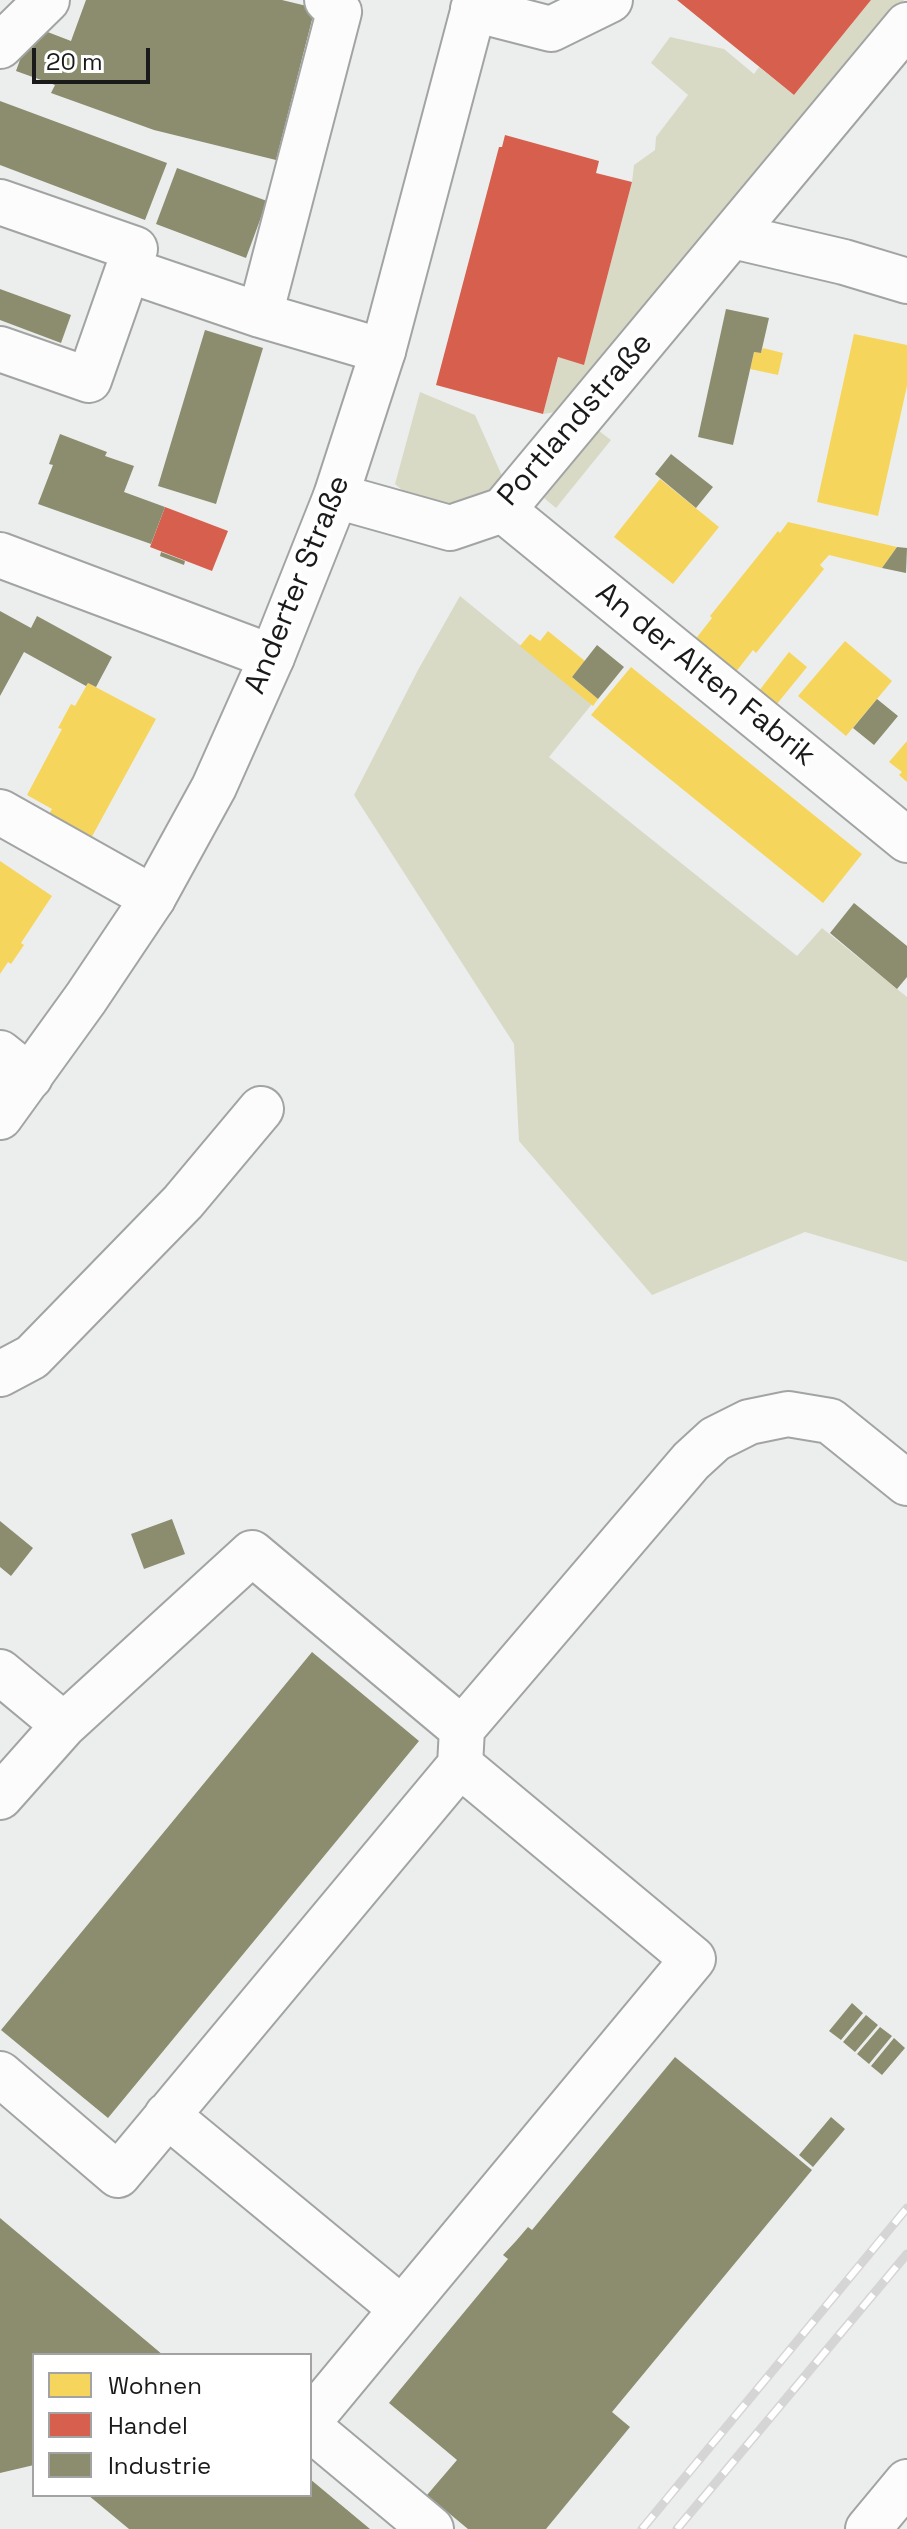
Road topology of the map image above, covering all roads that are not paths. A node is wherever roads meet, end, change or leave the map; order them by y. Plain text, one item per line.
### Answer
1 (47, 0) edge
2 (327, 0) edge
3 (610, 0) edge
4 (474, 4) edge
5 (907, 25) edge
6 (0, 46) edge
7 (0, 202) edge
8 (733, 236) junction
9 (128, 270) junction
10 (907, 281) edge
11 (260, 315) junction
12 (0, 349) edge
13 (383, 351) junction
14 (336, 496) junction
15 (503, 510) junction
16 (0, 555) edge
17 (272, 657) junction
18 (0, 812) edge
19 (907, 840) edge
20 (153, 898) junction
21 (15, 1065) edge
22 (261, 1109) dead end
23 (0, 1117) edge
24 (0, 1374) edge
25 (907, 1483) edge
26 (0, 1672) edge
27 (64, 1725) junction
28 (461, 1747) junction
29 (0, 1797) edge
30 (0, 2074) edge
31 (167, 2115) junction
32 (402, 2309) junction
33 (312, 2418) edge
34 (312, 2430) edge
35 (907, 2482) edge
36 (431, 2529) edge
37 (868, 2529) edge

1 - 6 street
2 - 11 street
3 - 4 street
4 - 13 street, Anderter Straße
5 - 8 street, Portlandstraße
7 - 9 street
8 - 10 street
8 - 15 street, Portlandstraße
9 - 11 street
9 - 12 street
11 - 13 street
13 - 14 street, Anderter Straße
14 - 15 street, Portlandstraße
14 - 17 street, Anderter Straße
15 - 19 street, An der Alten Fabrik
16 - 17 street
17 - 20 street, Anderter Straße
18 - 20 street
20 - 21 street, Anderter Straße
21 - 23 street, Anderter Straße
22 - 24 street
25 - 28 street
26 - 27 street
27 - 28 street
27 - 29 street
28 - 31 street
28 - 32 street
30 - 31 street
31 - 32 street
32 - 33 street
34 - 36 street
35 - 37 street

